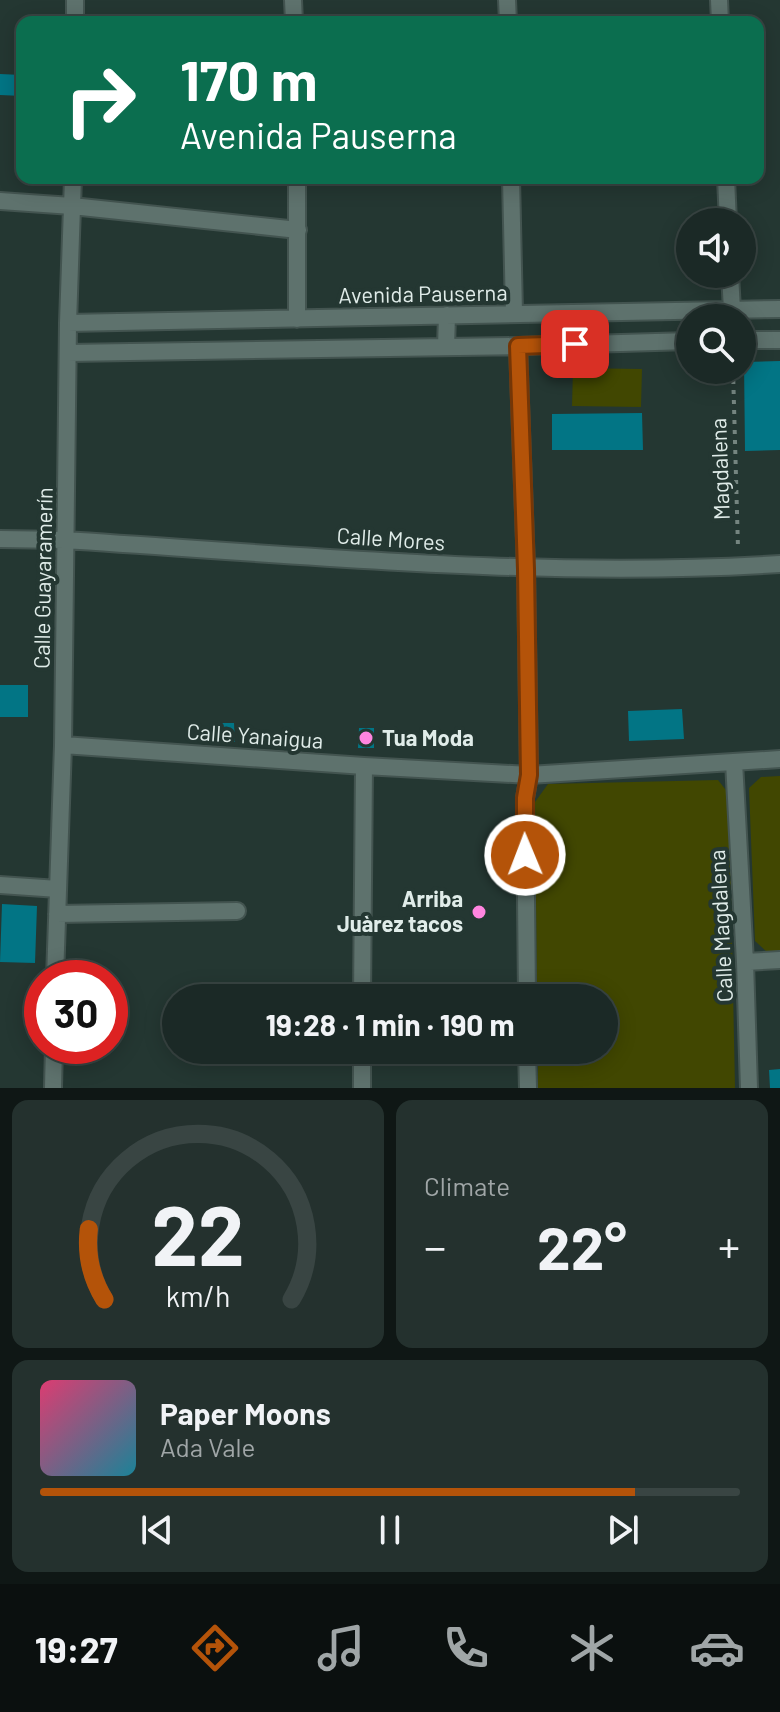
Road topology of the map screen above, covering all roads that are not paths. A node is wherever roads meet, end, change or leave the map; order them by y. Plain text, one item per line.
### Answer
1 (73, 184) edge
2 (297, 184) edge
3 (511, 184) edge
4 (726, 184) edge
5 (0, 201) edge
6 (72, 206) junction
7 (727, 208) edge
8 (298, 230) junction
9 (780, 309) edge
10 (756, 310) edge
11 (676, 311) edge
12 (514, 313) junction
13 (447, 315) junction
14 (297, 319) junction
15 (68, 323) junction
16 (756, 340) edge
17 (780, 340) edge
18 (676, 341) edge
19 (518, 346) junction
20 (446, 347) junction
21 (68, 353) junction
22 (0, 539) edge
23 (64, 540) junction
24 (780, 564) edge
25 (526, 569) junction
26 (63, 745) junction
27 (780, 759) edge
28 (734, 762) junction
29 (364, 766) junction
30 (529, 775) junction
31 (0, 885) edge
32 (58, 889) junction
33 (237, 911) dead end
34 (57, 914) junction
35 (56, 960) edge
36 (780, 960) edge
37 (745, 962) junction
38 (362, 984) edge
39 (527, 984) edge
40 (54, 1064) edge
41 (362, 1064) edge
42 (527, 1064) edge
43 (53, 1088) edge
44 (362, 1088) edge
45 (528, 1088) edge
46 (749, 1088) edge

1 - 6 street, Calle Guayaramerín
2 - 8 street
3 - 12 street
4 - 7 street
5 - 6 street
6 - 8 street
6 - 15 street, Calle Guayaramerín
8 - 14 street
9 - 10 street, Avenida Pauserna
11 - 12 street, Avenida Pauserna
12 - 13 street, Avenida Pauserna
13 - 14 street, Avenida Pauserna
13 - 20 street
14 - 15 street, Avenida Pauserna
15 - 21 street, Calle Guayaramerín
16 - 17 street
18 - 19 street
19 - 20 street
19 - 25 street
20 - 21 street
21 - 23 street, Calle Guayaramerín
22 - 23 street, Calle Mores
23 - 25 street, Calle Mores
23 - 26 street, Calle Guayaramerín
24 - 25 street, Calle Mores
25 - 30 street
26 - 29 street, Calle Yanaigua
26 - 32 street, Calle Guayaramerín
27 - 28 street, Calle Yanaigua
28 - 30 street, Calle Yanaigua
28 - 37 street, Calle Magdalena
29 - 30 street, Calle Yanaigua
29 - 38 street
30 - 39 street
31 - 32 street
32 - 34 street, Calle Guayaramerín
33 - 34 street
34 - 35 street, Calle Guayaramerín
36 - 37 street
37 - 46 street, Calle Magdalena
40 - 43 street
41 - 44 street
42 - 45 street

